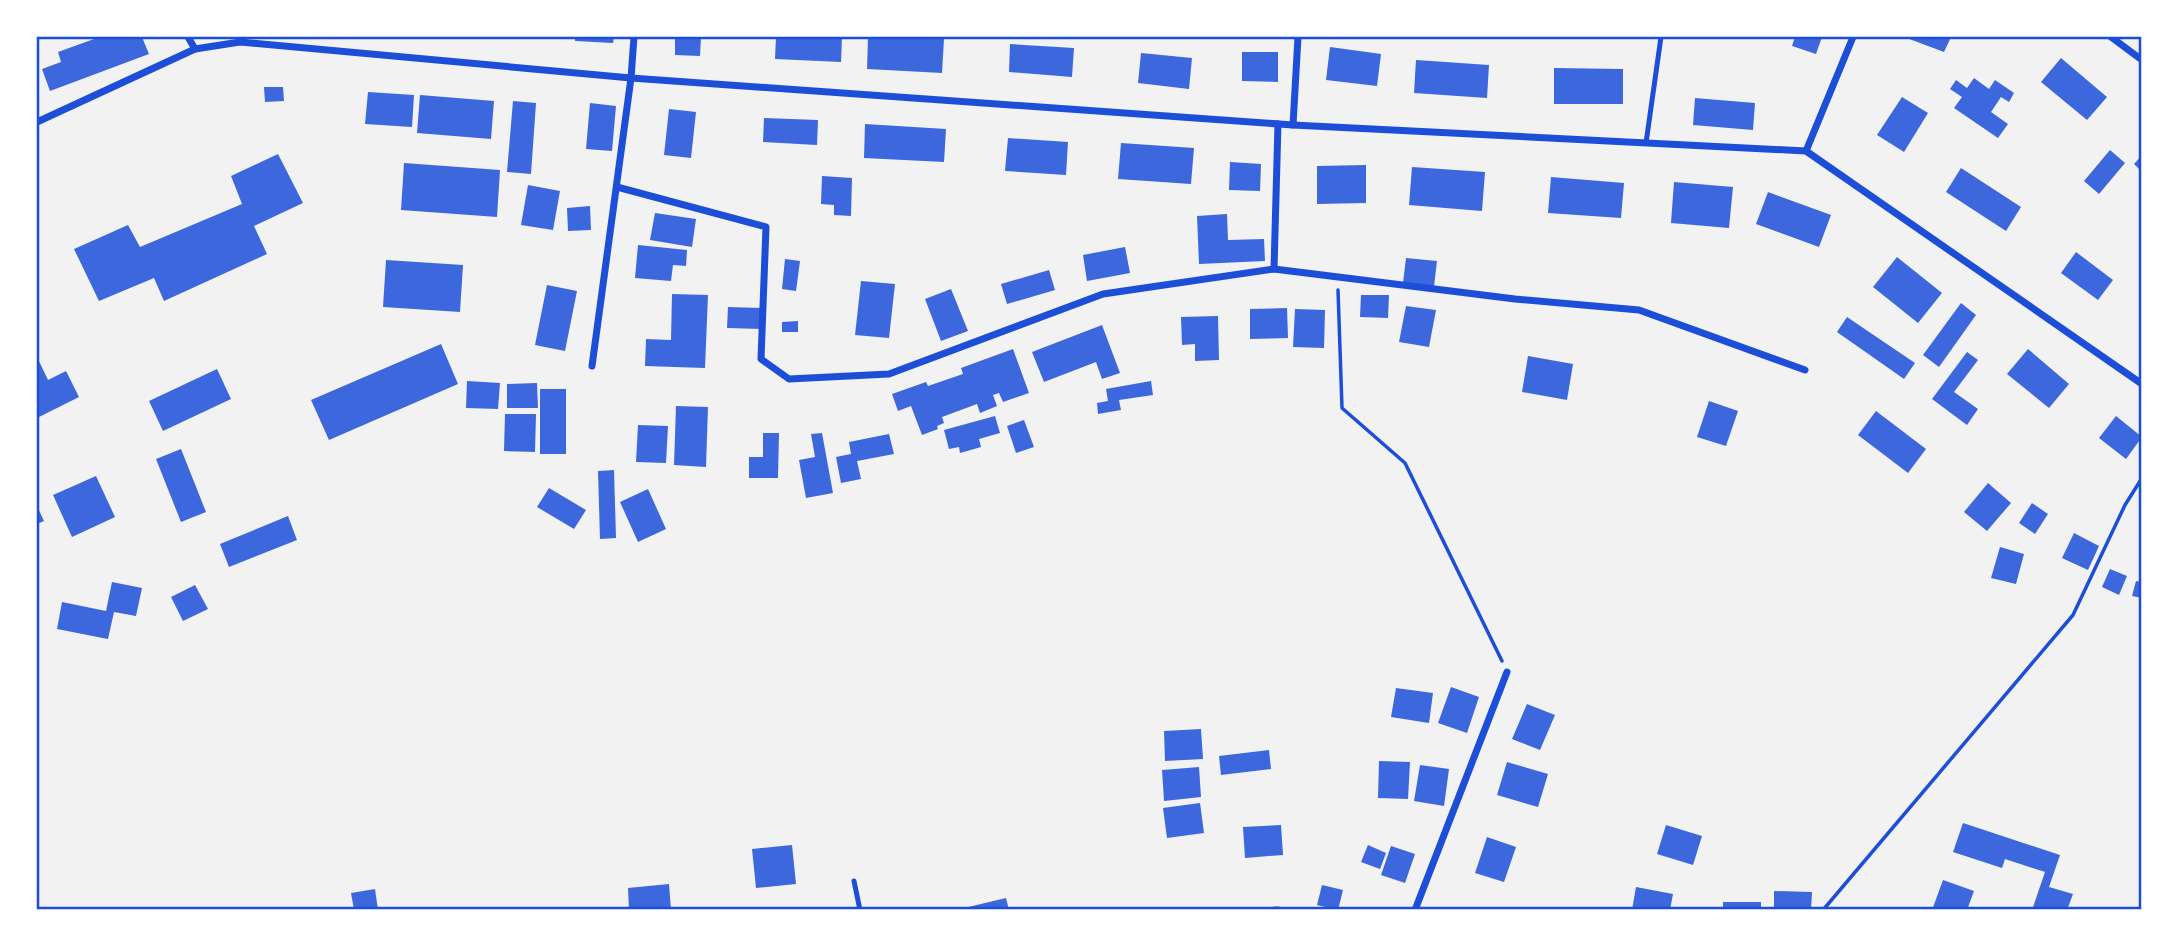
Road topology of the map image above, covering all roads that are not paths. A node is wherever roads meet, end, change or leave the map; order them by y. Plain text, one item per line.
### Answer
1 (188, 37) edge
2 (634, 37) edge
3 (1298, 37) edge
4 (1661, 37) edge
5 (1853, 37) edge
6 (2111, 37) edge
7 (195, 50) junction
8 (2142, 60) edge
9 (631, 78) junction
10 (37, 122) edge
11 (1278, 124) junction
12 (1293, 125) junction
13 (1646, 143) junction
14 (1807, 151) junction
15 (617, 187) junction
16 (1273, 269) junction
17 (592, 366) dead end
18 (1805, 370) dead end
19 (2142, 384) edge
20 (1507, 672) road end
21 (854, 881) dead end
22 (860, 910) edge
23 (1415, 910) edge

1 - 7 street
2 - 9 street
3 - 12 street
4 - 13 lane
5 - 14 street
6 - 8 street
7 - 9 street
7 - 10 street
9 - 11 street
9 - 15 street
11 - 12 street
11 - 16 street
12 - 13 street
13 - 14 street
14 - 19 street
15 - 16 street
15 - 17 street
16 - 18 street
20 - 23 street
21 - 22 lane

